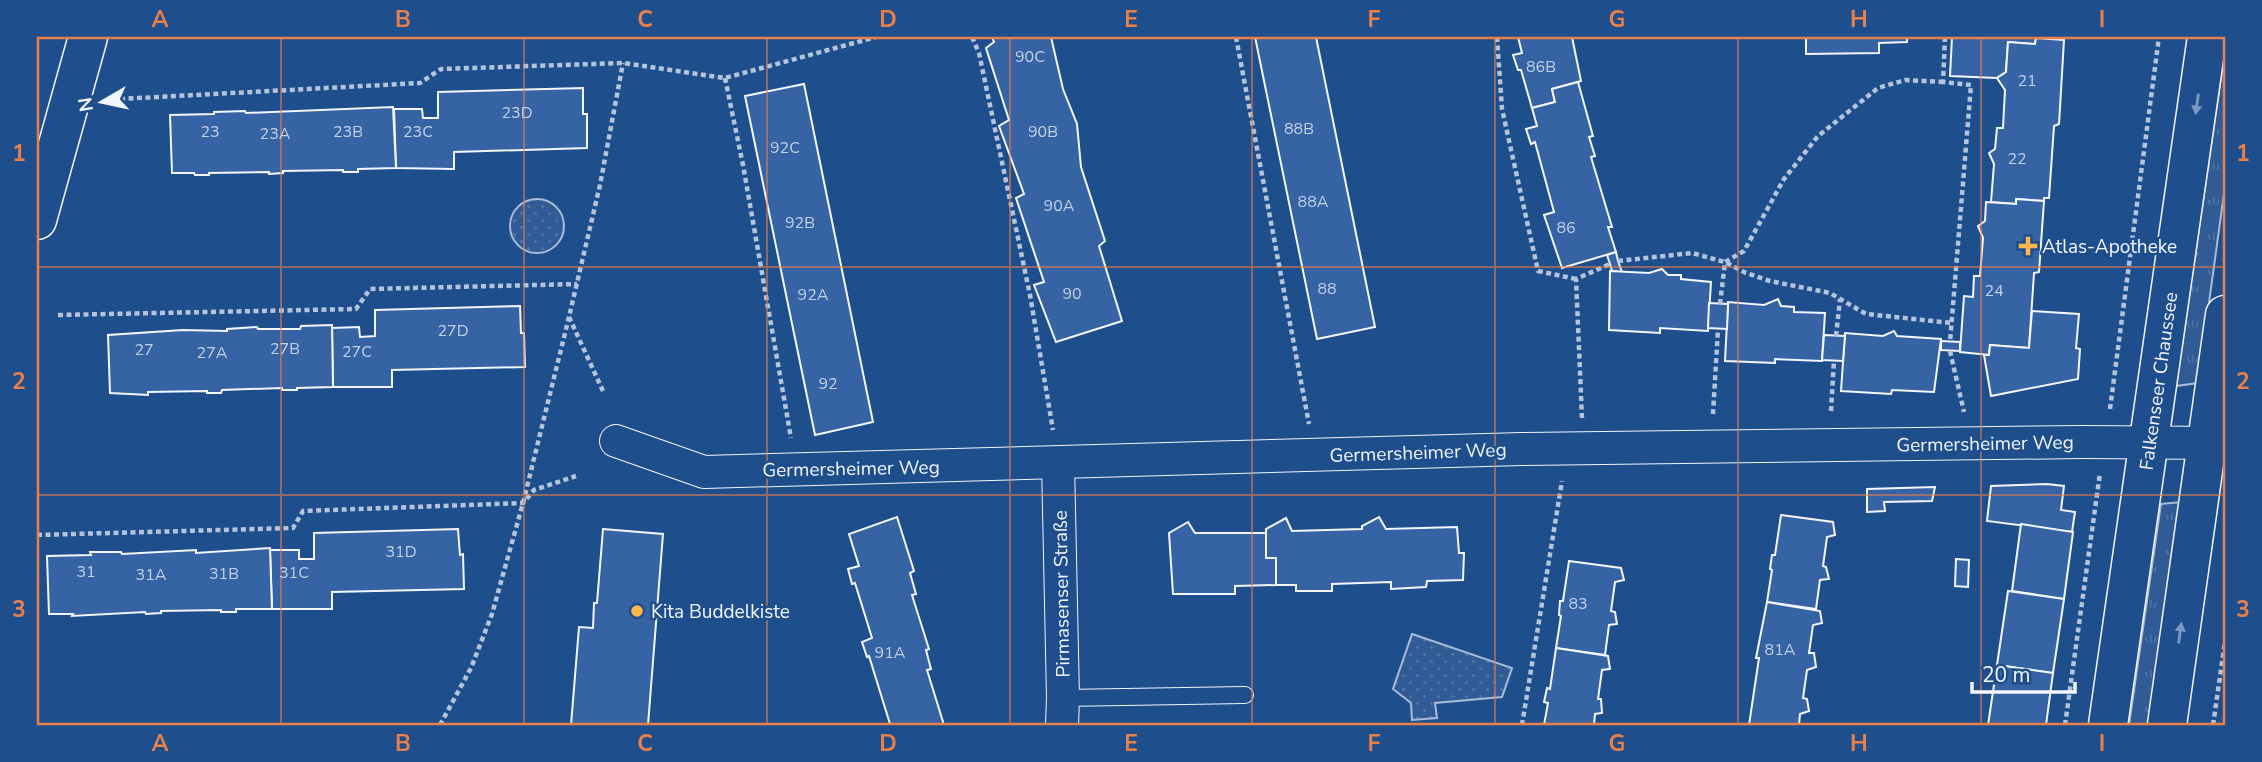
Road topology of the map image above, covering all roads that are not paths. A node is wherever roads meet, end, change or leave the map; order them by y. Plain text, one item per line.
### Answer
1 (88, 37) edge
2 (2207, 37) edge
3 (37, 220) edge
4 (2225, 315) edge
5 (616, 441) dead end
6 (2216, 443) edge
7 (2149, 444) junction
8 (1056, 451) junction
9 (1245, 695) dead end
10 (1062, 712) edge
11 (2108, 725) edge
12 (2167, 725) edge

1 - 3 main road
2 -> 7 main road, Falkenseer Chaussee
4 - 6 main road
5 - 8 street, Germersheimer Weg
6 - 7 street, Germersheimer Weg
12 -> 6 main road
7 - 8 street, Germersheimer Weg
7 - 11 main road, Falkenseer Chaussee
8 - 10 street, Pirmasenser Straße
9 - 10 lane

